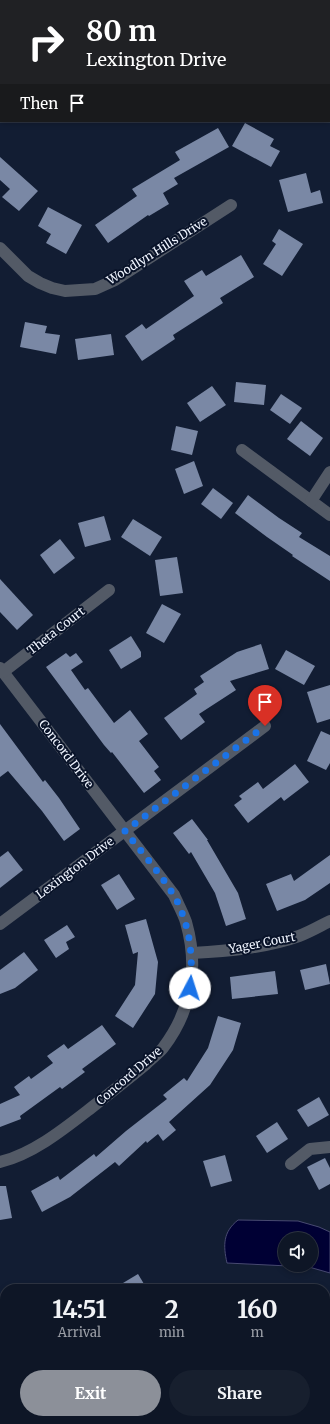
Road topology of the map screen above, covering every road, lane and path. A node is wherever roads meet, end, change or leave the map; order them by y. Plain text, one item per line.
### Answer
1 (231, 205) dead end
2 (0, 248) edge
3 (242, 450) dead end
4 (330, 472) edge
5 (311, 501) junction
6 (330, 515) edge
7 (109, 590) dead end
8 (2, 670) edge
9 (265, 726) dead end
10 (125, 831) junction
11 (330, 921) edge
12 (0, 924) edge
13 (192, 953) junction
14 (330, 1147) edge
15 (0, 1162) edge
16 (291, 1164) dead end

1 - 2 street, Woodlyn Hills Drive
3 - 5 street
4 - 5 street
5 - 6 street
7 - 8 street, Theta Court
8 - 10 street, Concord Drive
9 - 10 street, Lexington Drive
10 - 12 street, Lexington Drive
10 - 13 street, Concord Drive
11 - 13 street, Yager Court
13 - 15 street, Concord Drive
14 - 16 street

